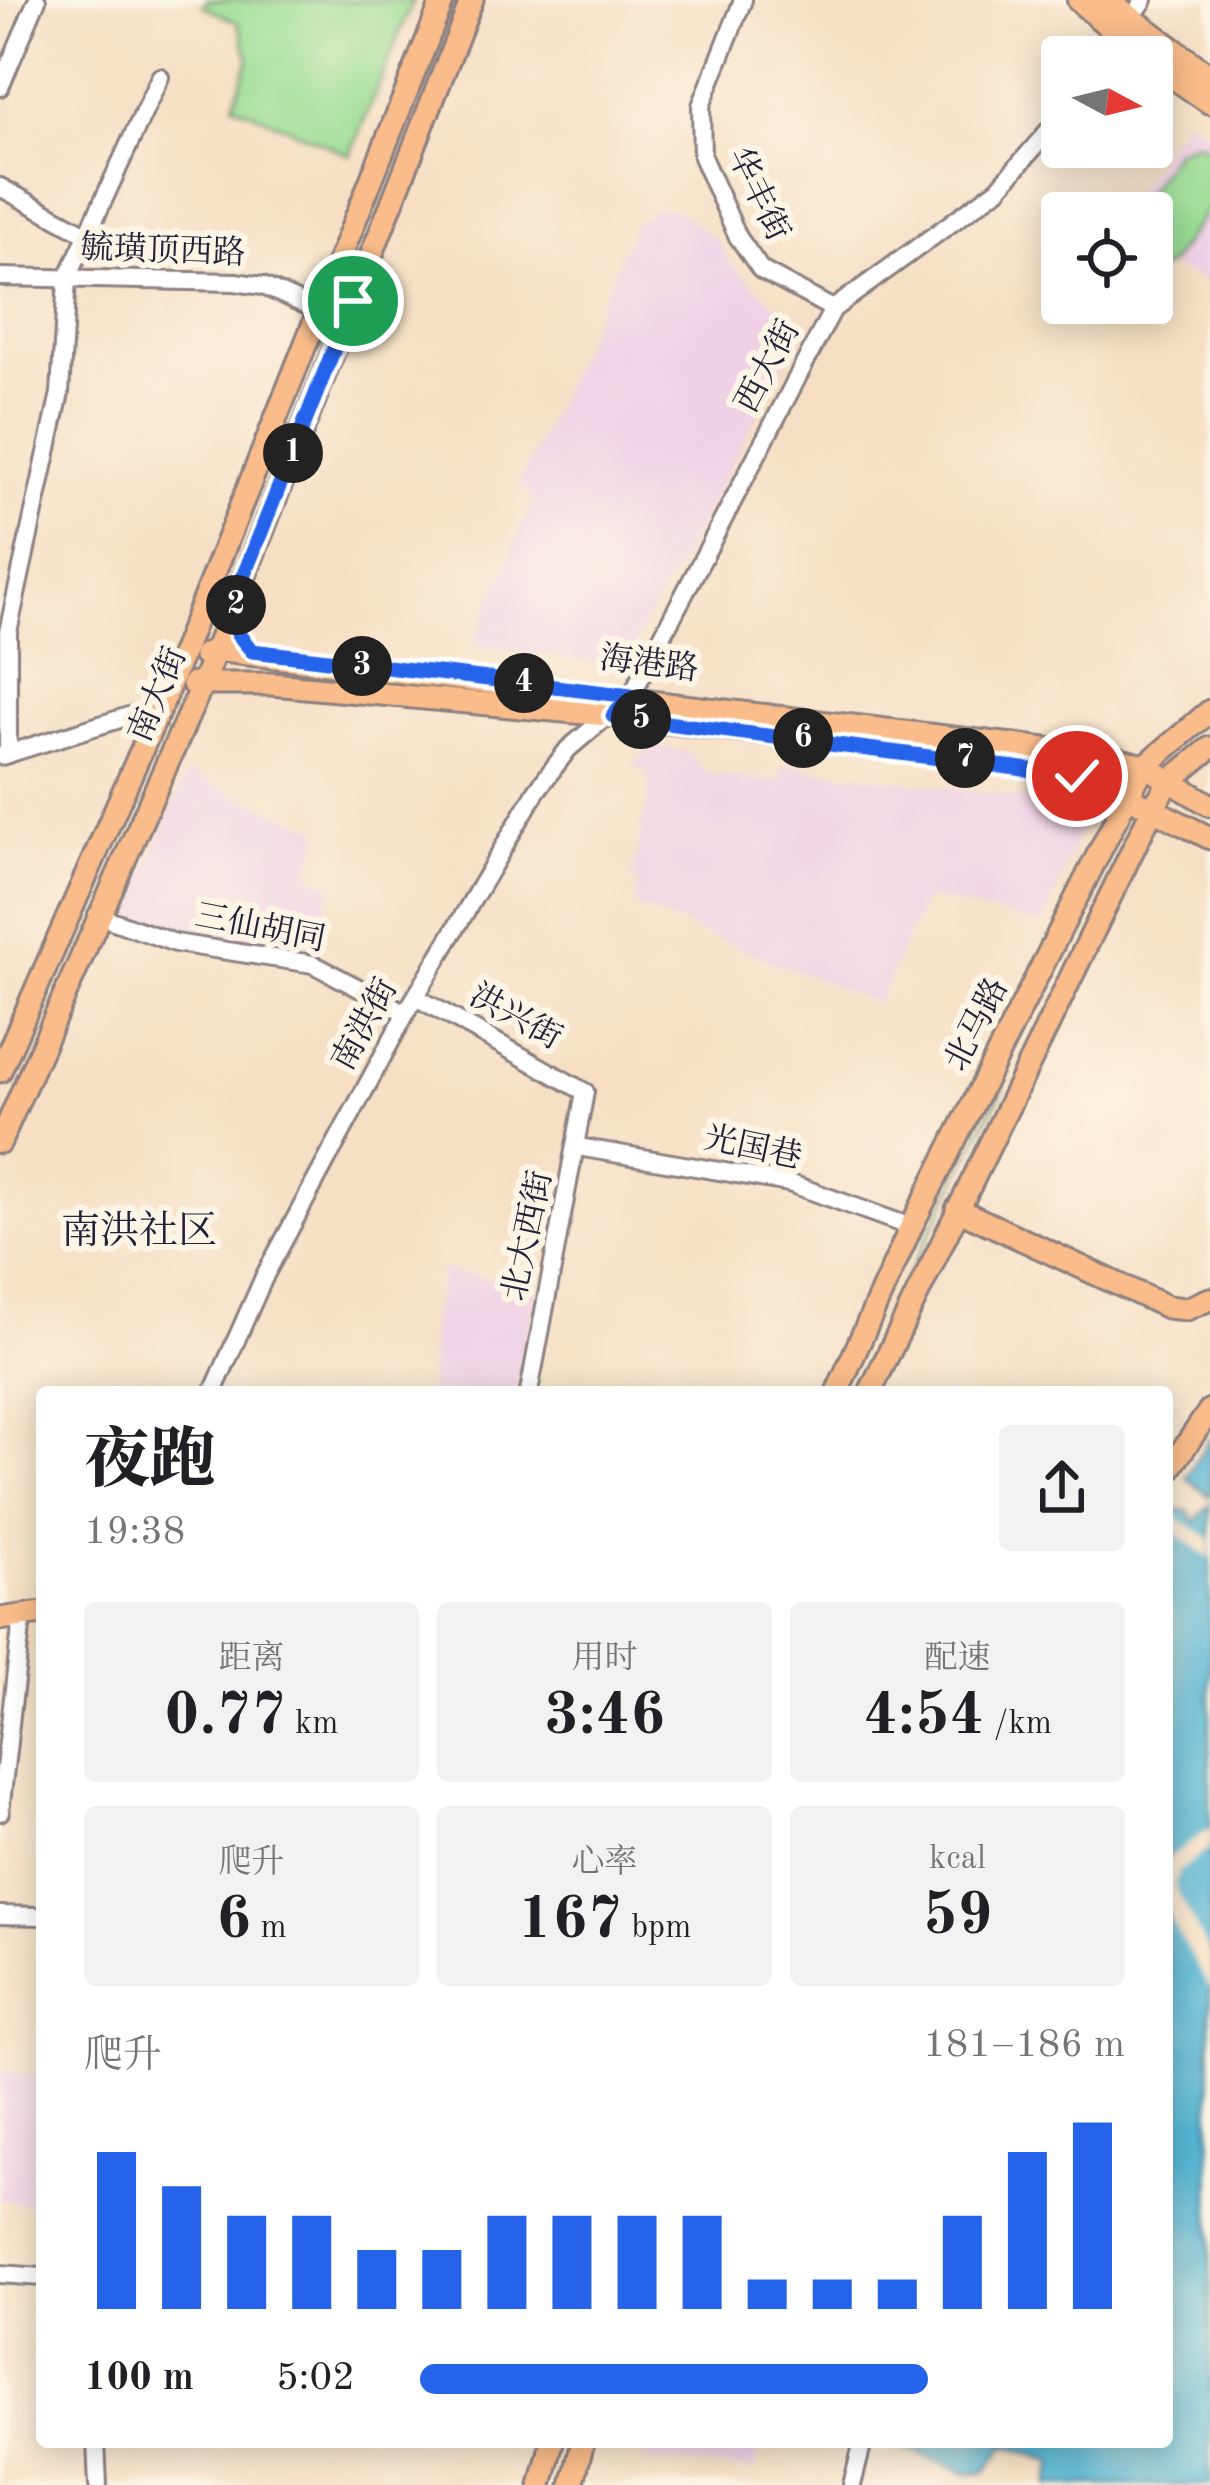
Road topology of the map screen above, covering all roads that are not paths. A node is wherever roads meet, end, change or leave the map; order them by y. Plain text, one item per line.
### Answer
1 (37, 0) edge
2 (443, 0) edge
3 (472, 0) edge
4 (743, 0) edge
5 (1080, 0) edge
6 (1105, 0) edge
7 (1144, 0) edge
8 (1114, 36) edge
9 (1116, 36) edge
10 (1119, 36) edge
11 (1173, 62) edge
12 (1173, 76) edge
13 (160, 77) dead end
14 (1210, 77) edge
15 (0, 87) edge
16 (1210, 101) edge
17 (1041, 139) edge
18 (0, 187) edge
19 (88, 236) junction
20 (0, 278) edge
21 (68, 279) junction
22 (833, 309) junction
23 (320, 311) junction
24 (236, 595) junction
25 (214, 650) junction
26 (264, 656) junction
27 (203, 682) junction
28 (631, 696) junction
29 (161, 706) junction
30 (1210, 711) edge
31 (613, 716) junction
32 (1210, 748) edge
33 (4, 755) edge
34 (1145, 766) junction
35 (1170, 782) junction
36 (1129, 793) junction
37 (1154, 806) junction
38 (1210, 806) edge
39 (1210, 838) edge
40 (97, 915) junction
41 (416, 997) junction
42 (406, 1013) junction
43 (0, 1071) edge
44 (586, 1092) joint
45 (0, 1142) edge
46 (578, 1147) junction
47 (957, 1209) junction
48 (911, 1227) junction
49 (1210, 1299) edge
50 (216, 1386) edge
51 (530, 1386) edge
52 (840, 1386) edge
53 (873, 1386) edge
54 (1210, 1411) edge
55 (1173, 1464) edge
56 (21, 1617) edge
57 (0, 1811) edge
58 (0, 1915) edge
59 (36, 1916) edge
60 (0, 2274) edge
61 (36, 2277) edge
62 (97, 2448) edge
63 (551, 2448) edge
64 (581, 2448) edge
65 (861, 2448) edge
66 (98, 2485) edge
67 (542, 2485) edge
68 (572, 2485) edge
69 (852, 2485) edge

1 - 15 street
2 - 23 main road, 南大街
3 - 24 main road, 南大街
4 - 22 street, 华丰街
5 - 8 highway
6 - 9 highway
7 - 10 street
11 - 14 highway
12 - 16 highway
13 - 19 street
17 - 22 street, 西大街
18 - 19 street
19 - 21 street
20 - 21 street, 毓璜顶西路
21 - 23 street, 毓璜顶西路
21 - 33 street
22 - 28 street, 西大街
23 - 29 main road, 南大街
24 - 25 main road, 南大街
24 - 26 main road
25 - 26 main road, 海港路
25 - 27 main road, 南大街
25 - 29 main road
26 - 28 main road, 海港路
27 - 29 main road
27 - 31 main road, 海港路
27 - 40 main road, 南大街
28 - 31 street, 西大街
28 - 34 main road, 海港路
29 - 33 street
29 - 43 main road, 南大街
30 - 34 main road, 北马路
31 - 36 main road, 海港路
31 - 41 street, 南洪街
32 - 35 main road, 北马路
34 - 35 main road, 海港路
34 - 36 main road, 北马路
35 - 37 main road, 北马路
35 - 38 main road, 海港路
36 - 37 main road, 海港路
36 - 48 main road, 北马路
37 - 39 main road, 海港路
37 - 47 main road, 北马路
40 - 42 street, 三仙胡同
40 - 45 main road, 南大街
41 - 42 street, 南洪街
41 - 44 street, 洪兴街
42 - 50 street, 南洪街
44 - 46 street, 北大西街
46 - 48 street, 光国巷
46 - 51 street, 北大西街
47 - 49 main road
47 - 53 main road, 北马路
48 - 52 main road, 北马路
54 - 55 main road
56 - 57 street
58 - 59 street
60 - 61 street
62 - 66 street
63 - 67 main road
64 - 68 main road
65 - 69 street

